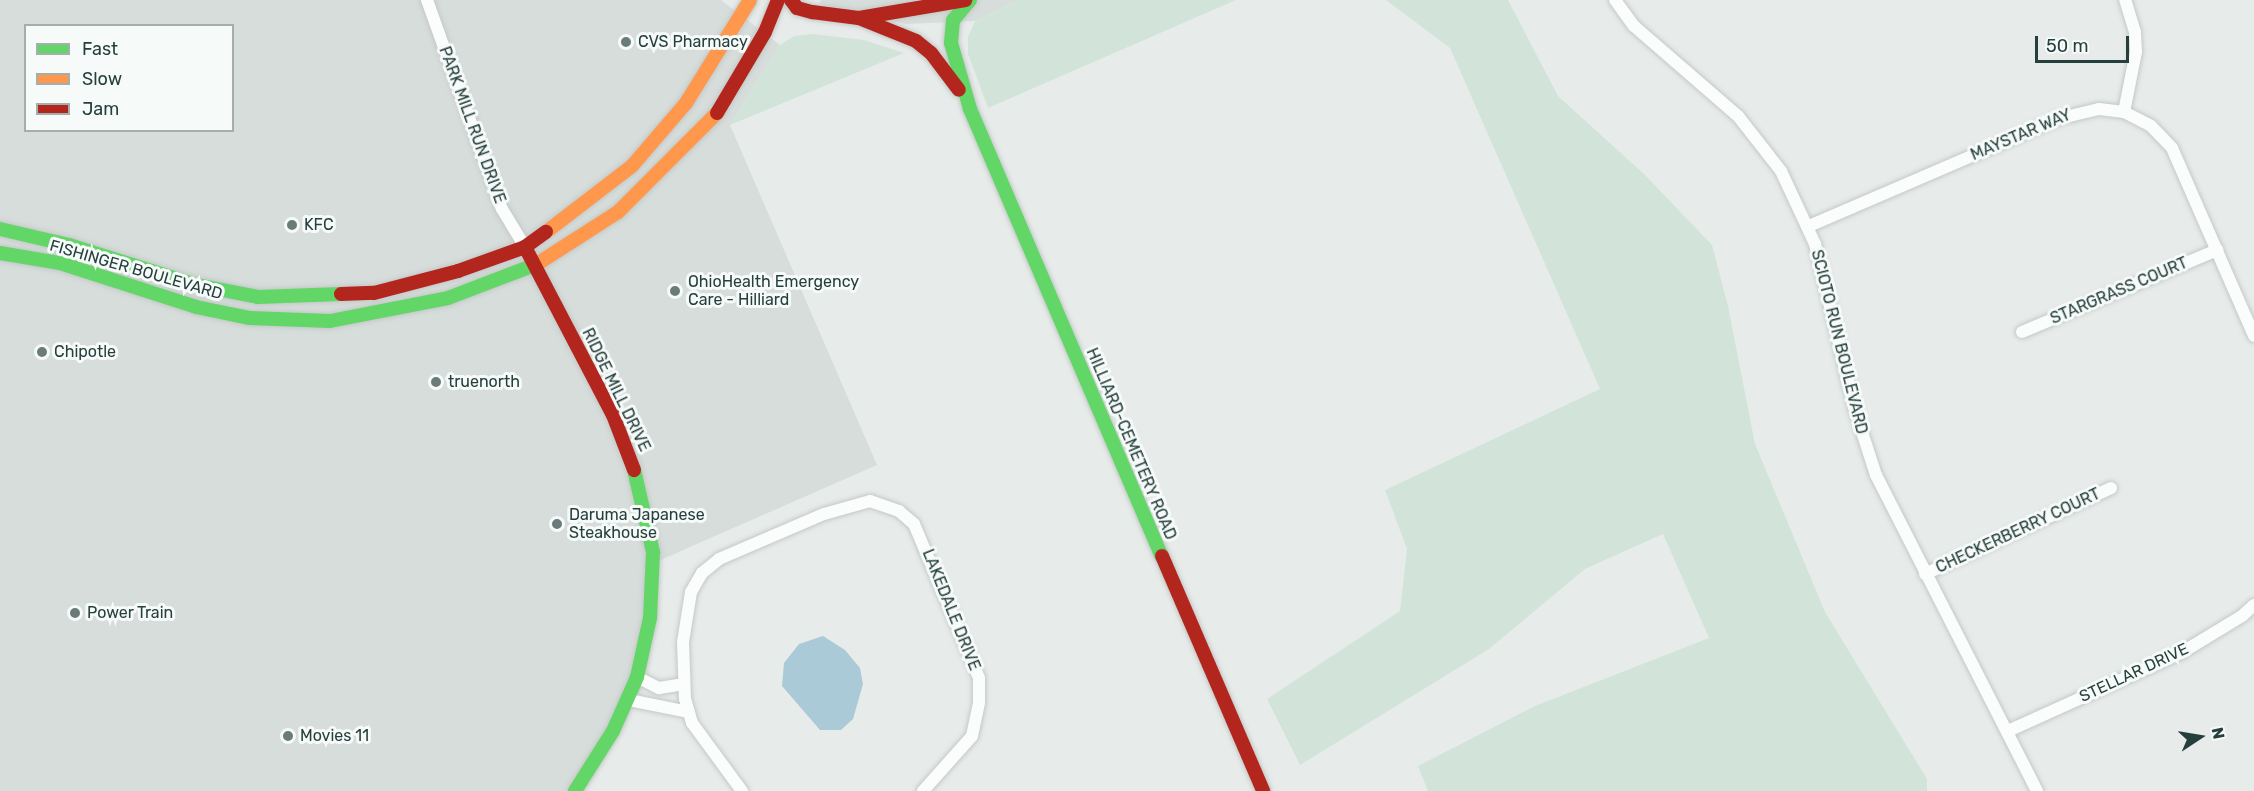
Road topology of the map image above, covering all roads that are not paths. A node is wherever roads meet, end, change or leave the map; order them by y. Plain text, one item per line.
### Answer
1 (427, 0) edge
2 (750, 0) edge
3 (778, 0) edge
4 (791, 0) edge
5 (964, 0) edge
6 (970, 0) edge
7 (1615, 0) edge
8 (2125, 0) edge
9 (859, 18) junction
10 (970, 109) junction
11 (2124, 112) junction
12 (1809, 226) junction
13 (0, 229) edge
14 (525, 246) junction
15 (2217, 250) junction
16 (0, 253) edge
17 (535, 265) junction
18 (2022, 332) dead end
19 (2254, 336) edge
20 (2111, 488) dead end
21 (1925, 574) junction
22 (2254, 605) edge
23 (637, 676) junction
24 (683, 684) junction
25 (629, 700) junction
26 (688, 712) junction
27 (2008, 731) junction
28 (575, 791) edge
29 (742, 791) edge
30 (923, 791) edge
31 (1263, 791) edge
32 (2037, 791) edge

1 - 14 street, PARK MILL RUN DRIVE
2 - 14 main road, FISHINGER BOULEVARD
3 - 17 main road, FISHINGER BOULEVARD
4 - 9 main road
5 - 9 main road
6 - 10 main road, HILLIARD-CEMETERY ROAD
7 - 12 street, SCIOTO RUN BOULEVARD
8 - 11 street
9 - 10 main road, HILLIARD-CEMETERY ROAD
10 - 31 main road, HILLIARD-CEMETERY ROAD
11 - 12 street, MAYSTAR WAY
11 - 15 street, MAYSTAR WAY
12 - 21 street, SCIOTO RUN BOULEVARD
13 - 14 main road, FISHINGER BOULEVARD
14 - 17 main road, RIDGE MILL DRIVE
15 - 18 street, STARGRASS COURT
15 - 19 street, MAYSTAR WAY
16 - 17 main road, FISHINGER BOULEVARD
17 - 23 main road, RIDGE MILL DRIVE
20 - 21 street, CHECKERBERRY COURT
21 - 27 street, SCIOTO RUN BOULEVARD
22 - 27 street, STELLAR DRIVE
23 - 24 street
23 - 25 main road, RIDGE MILL DRIVE
24 - 26 street
24 - 30 street, LAKEDALE DRIVE
25 - 26 street
25 - 28 main road, RIDGE MILL DRIVE
26 - 29 street
27 - 32 street, SCIOTO RUN BOULEVARD

